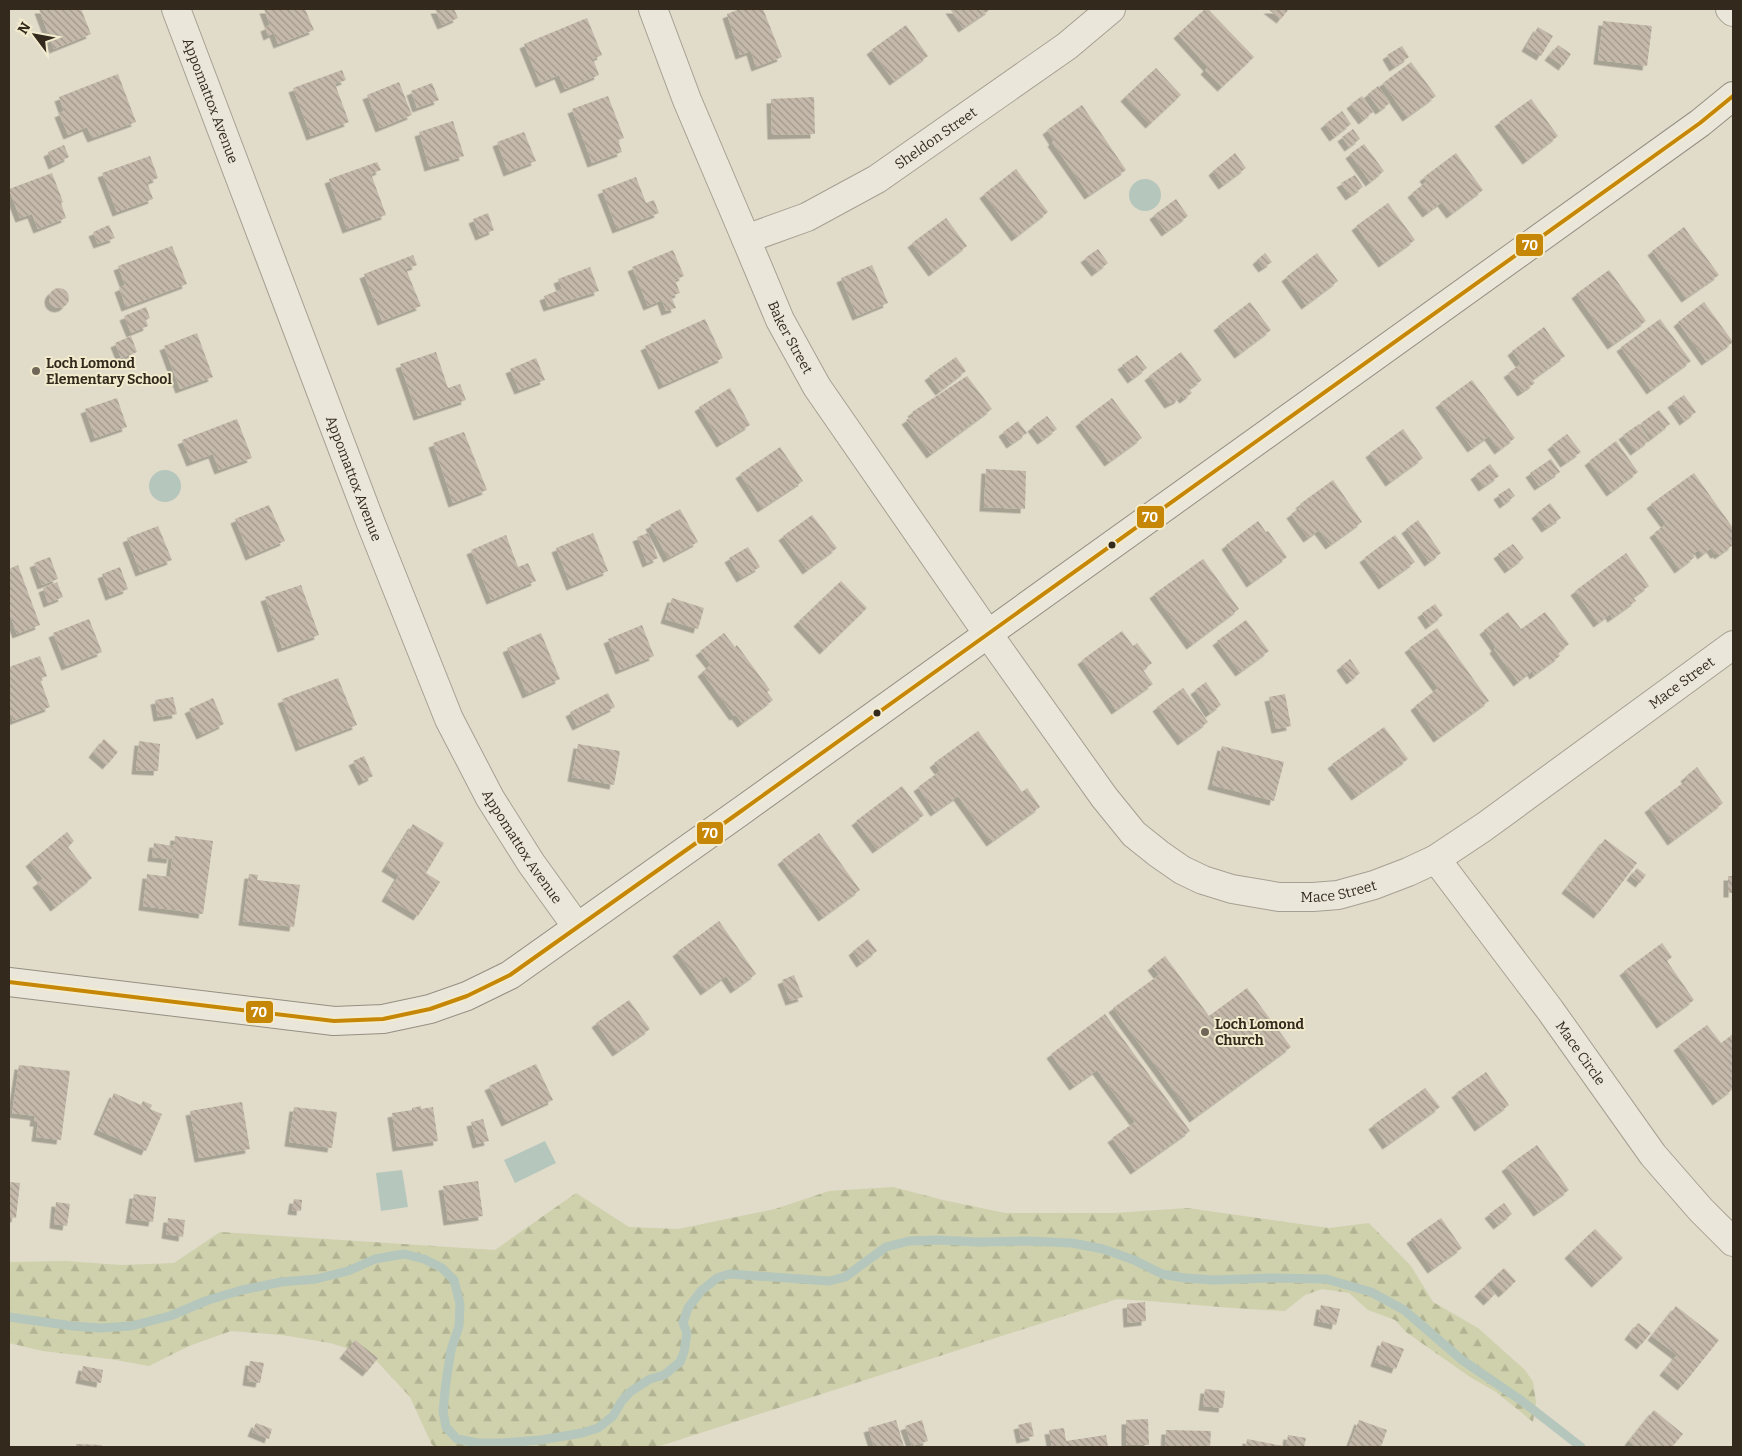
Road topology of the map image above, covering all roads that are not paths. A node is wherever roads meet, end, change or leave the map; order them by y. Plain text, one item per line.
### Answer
1 (176, 9) edge
2 (653, 9) edge
3 (1111, 9) edge
4 (1730, 9) edge
5 (1733, 12) edge
6 (1733, 96) edge
7 (746, 240) junction
8 (988, 634) junction
9 (1733, 645) edge
10 (1436, 859) junction
11 (577, 927) junction
12 (9, 982) edge
13 (1733, 1242) edge

1 - 11 street, Appomattox Avenue
2 - 7 street, Baker Street
3 - 7 street, Sheldon Street
4 - 5 street
6 - 8 street
7 - 8 street, Baker Street
8 - 10 street, Mace Street
8 - 11 street
9 - 10 street, Mace Street
10 - 13 street, Mace Circle
11 - 12 street

